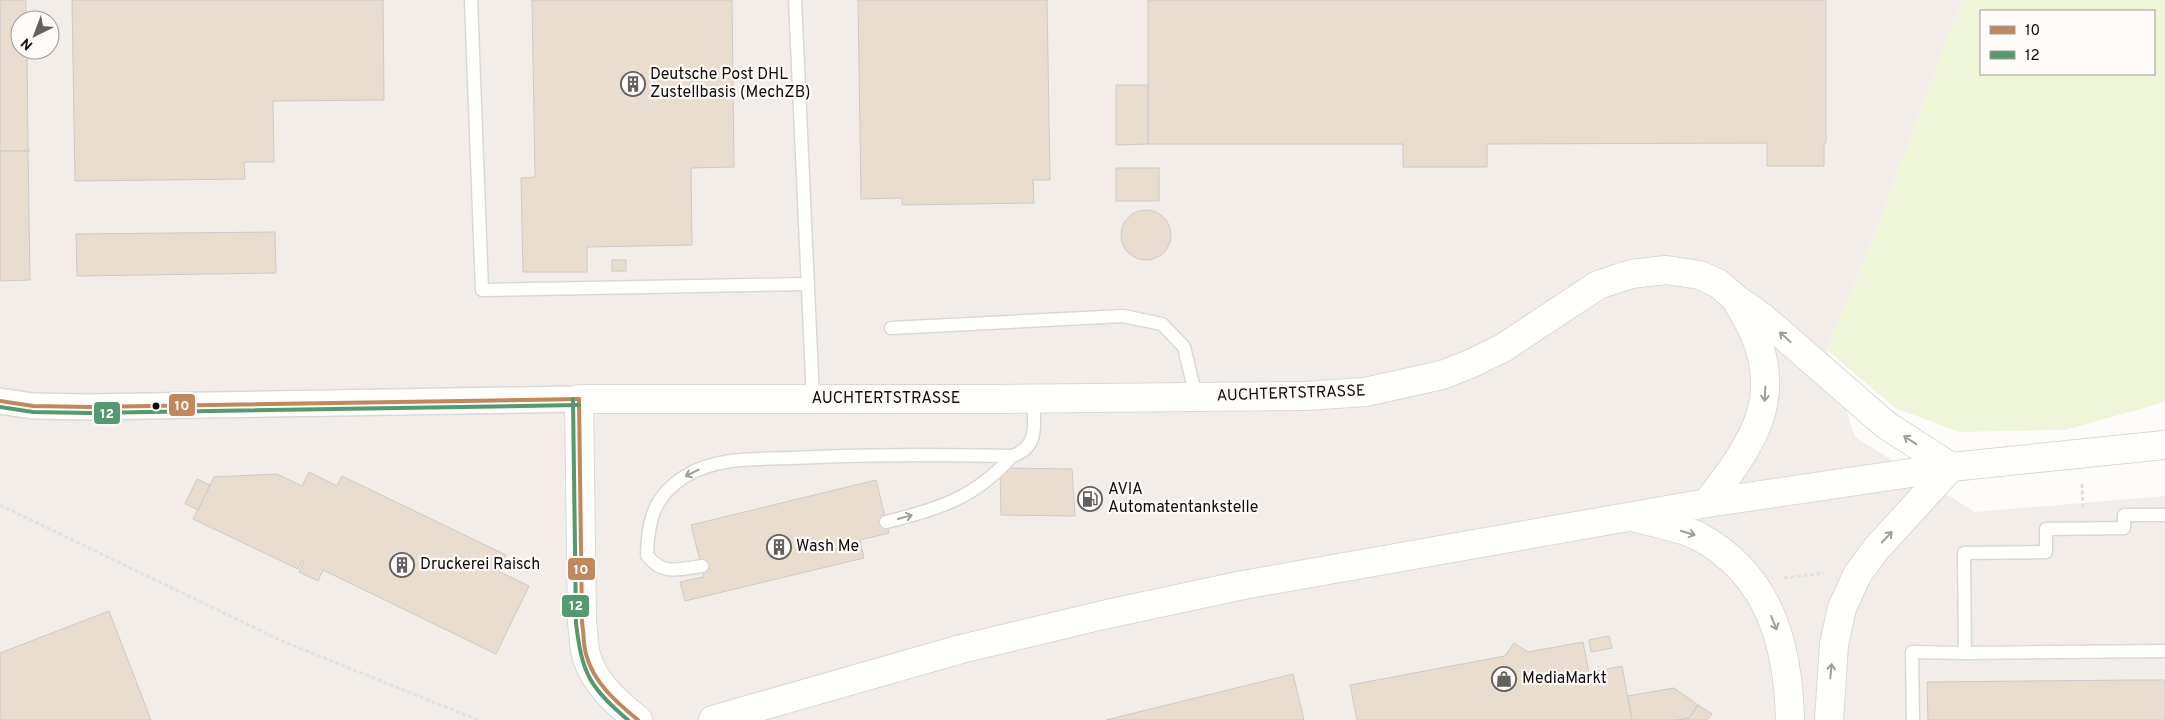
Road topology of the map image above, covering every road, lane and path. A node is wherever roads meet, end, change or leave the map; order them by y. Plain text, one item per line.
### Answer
1 (471, 0) edge
2 (795, 0) edge
3 (808, 284) junction
4 (1736, 300) junction
5 (891, 328) dead end
6 (1196, 397) junction
7 (1033, 398) junction
8 (579, 399) junction
9 (813, 399) junction
10 (0, 401) edge
11 (2165, 445) edge
12 (1012, 456) junction
13 (1951, 467) junction
14 (1706, 502) junction
15 (0, 505) edge
16 (2165, 515) edge
17 (1624, 516) junction
18 (886, 522) dead end
19 (702, 566) dead end
20 (1827, 572) dead end
21 (1774, 579) dead end
22 (2165, 651) edge
23 (1964, 653) junction
24 (478, 720) edge
25 (638, 720) edge
26 (713, 720) edge
27 (1790, 720) edge
28 (1829, 720) edge
29 (1913, 720) edge

1 - 3 lane
2 - 3 lane
3 - 9 lane
4 - 6 main road, AUCHTERTSTRASSE
13 -> 4 main road
4 -> 14 main road
5 - 6 lane
6 - 7 main road, AUCHTERTSTRASSE
7 - 9 main road, AUCHTERTSTRASSE
7 - 12 lane
8 - 9 main road, AUCHTERTSTRASSE
8 - 10 street, AUCHTERTSTRASSE
8 - 25 main road
11 - 13 main road
18 -> 12 lane
12 -> 19 lane
13 - 14 main road
28 -> 13 main road
14 - 17 main road
15 - 24 path
16 - 23 lane
17 - 26 main road
17 -> 27 main road
20 - 21 path
22 - 23 lane
23 - 29 lane

